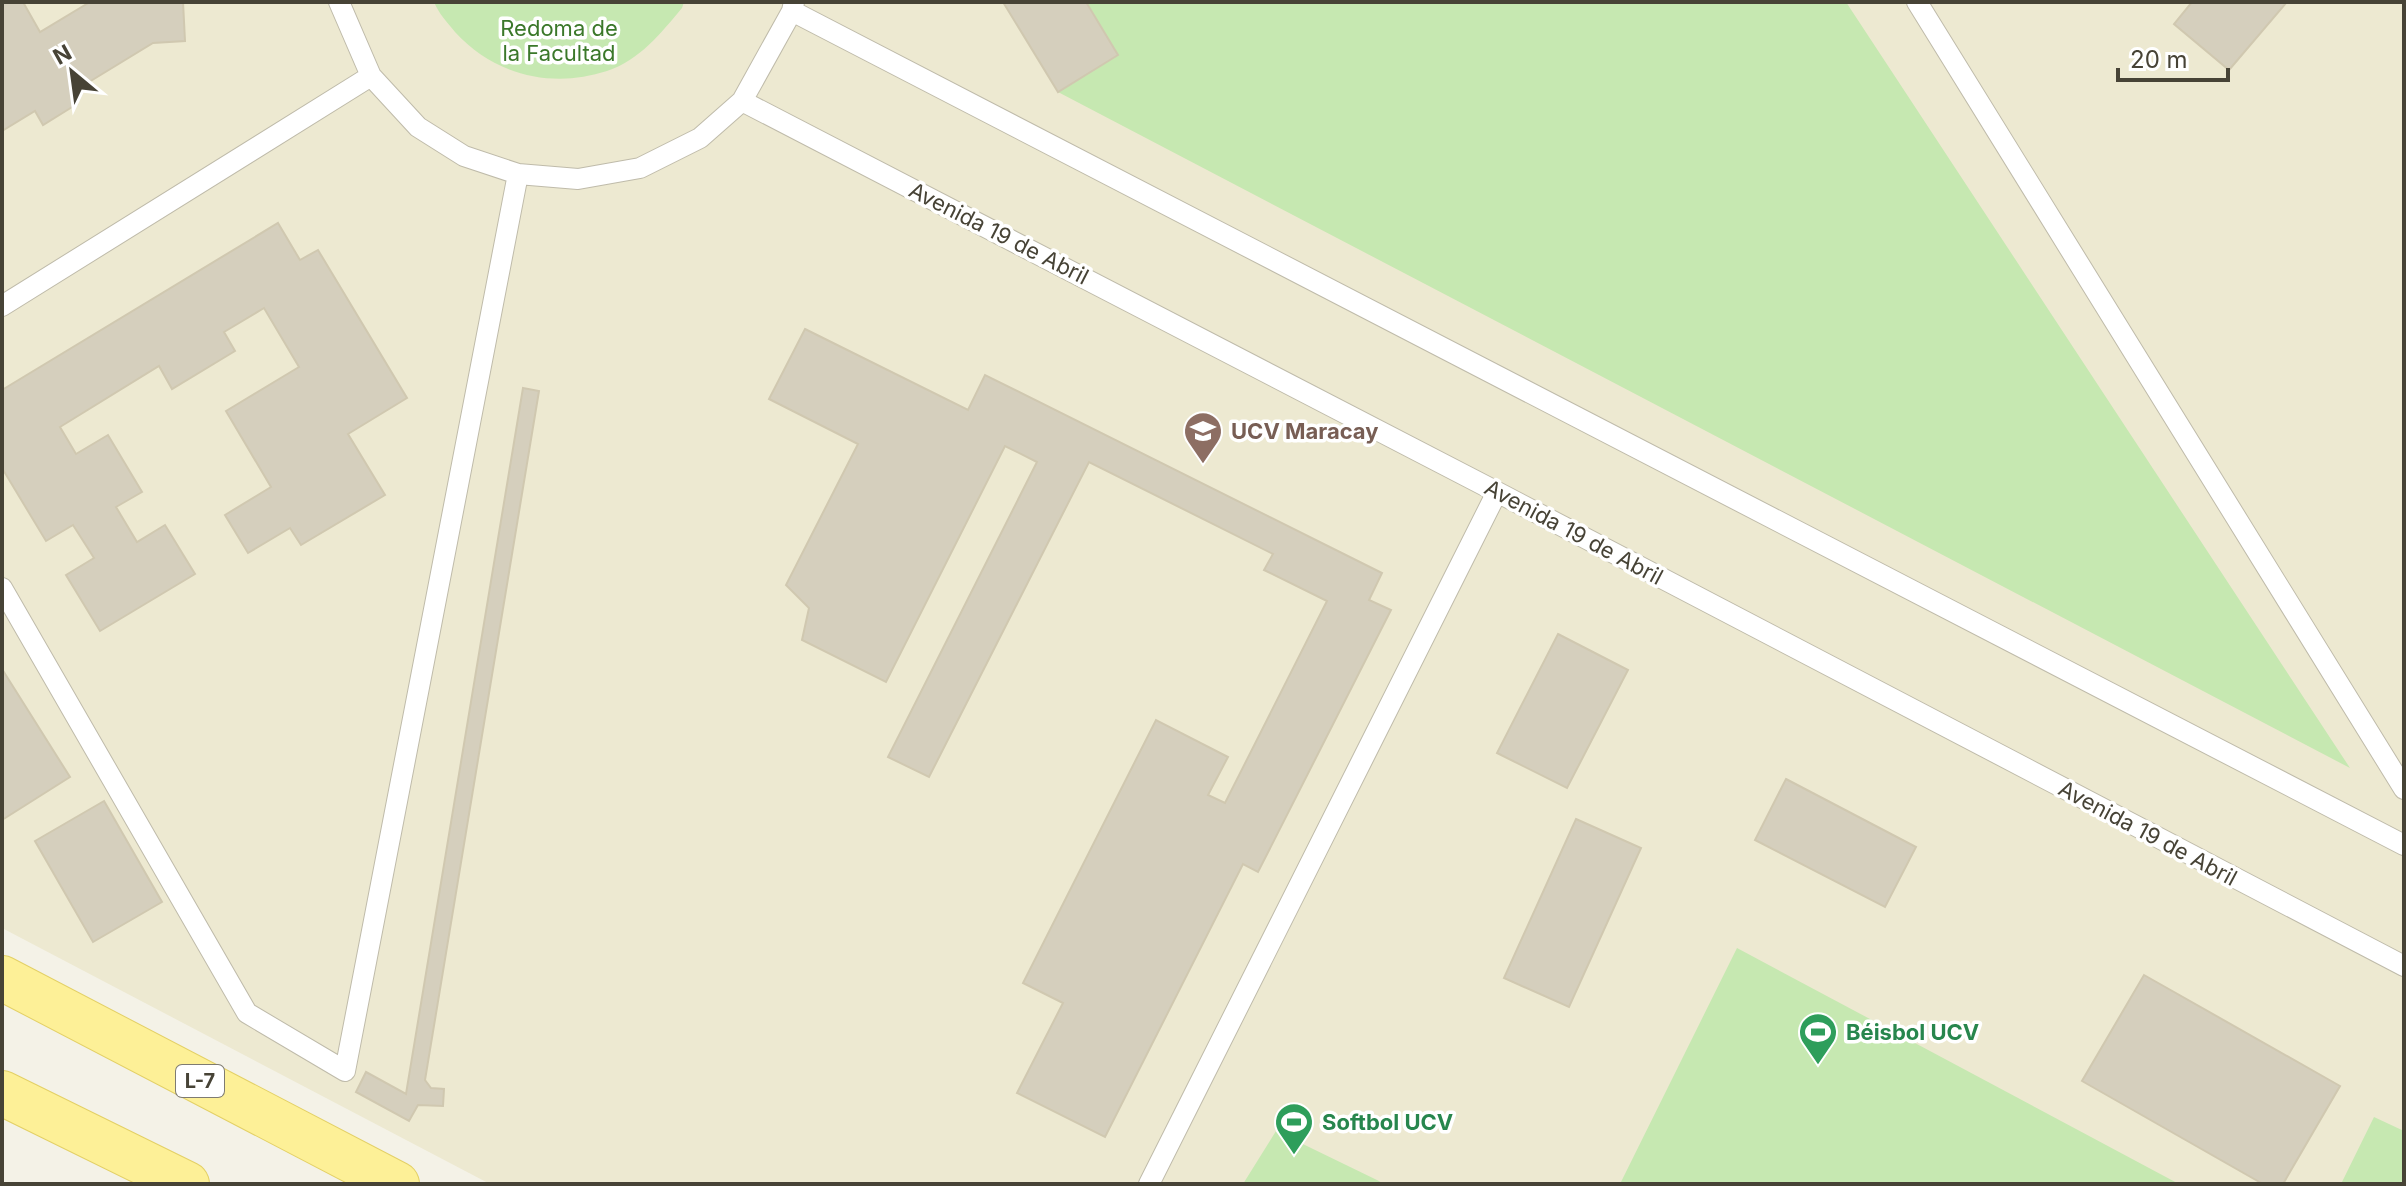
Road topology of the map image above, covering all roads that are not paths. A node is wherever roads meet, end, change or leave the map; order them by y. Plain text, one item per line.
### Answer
1 (339, 2) edge
2 (1917, 2) edge
3 (793, 6) edge
4 (371, 76) junction
5 (742, 101) junction
6 (518, 174) junction
7 (2, 306) edge
8 (1497, 492) junction
9 (2, 588) edge
10 (2404, 789) edge
11 (2404, 845) edge
12 (2404, 966) edge
13 (2, 978) edge
14 (2, 1093) edge
15 (187, 1184) edge
16 (397, 1184) edge
17 (1149, 1184) edge

1 - 4 lane
2 - 10 lane
3 - 5 lane
3 - 11 lane
4 - 6 lane
4 - 7 lane
5 - 6 lane
5 - 8 lane, Avenida 19 de Abril
6 - 9 lane
8 - 12 lane, Avenida 19 de Abril
8 - 17 lane
13 - 16 main road, L-7
14 - 15 main road

